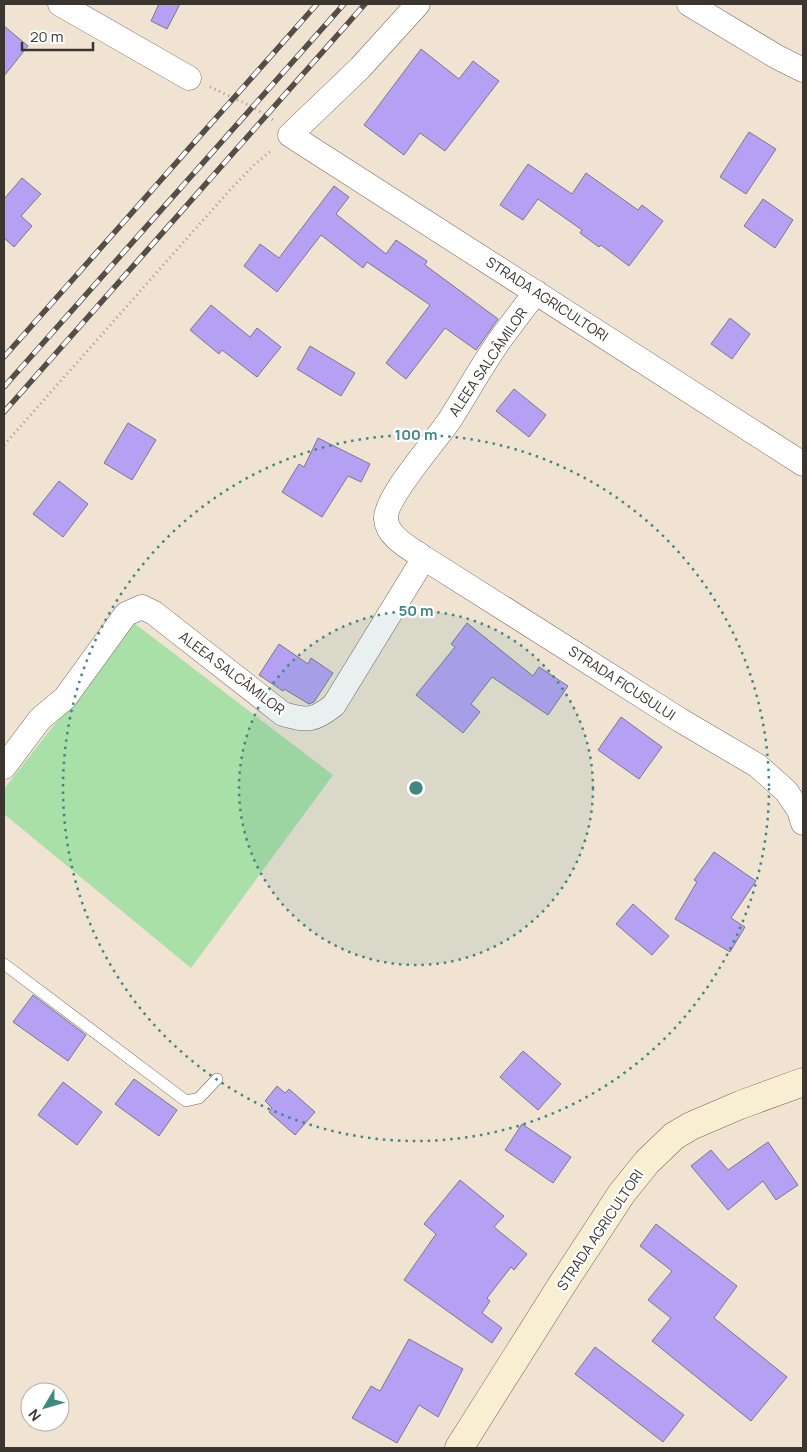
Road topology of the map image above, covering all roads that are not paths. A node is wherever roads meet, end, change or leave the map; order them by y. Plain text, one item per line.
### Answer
1 (60, 4) edge
2 (418, 4) edge
3 (689, 4) edge
4 (803, 70) edge
5 (189, 78) road end
6 (536, 292) junction
7 (803, 464) edge
8 (424, 558) junction
9 (4, 767) edge
10 (803, 823) edge
11 (4, 964) edge
12 (217, 1079) dead end
13 (803, 1082) edge
14 (459, 1448) edge

1 - 5 street
2 - 6 street, STRADA AGRICULTORI
3 - 4 street
6 - 7 street, STRADA AGRICULTORI
6 - 8 street, ALEEA SALCÂMILOR
8 - 9 street, ALEEA SALCÂMILOR
8 - 10 street, STRADA FICUSULUI
11 - 12 lane
13 - 14 main road, STRADA AGRICULTORI

